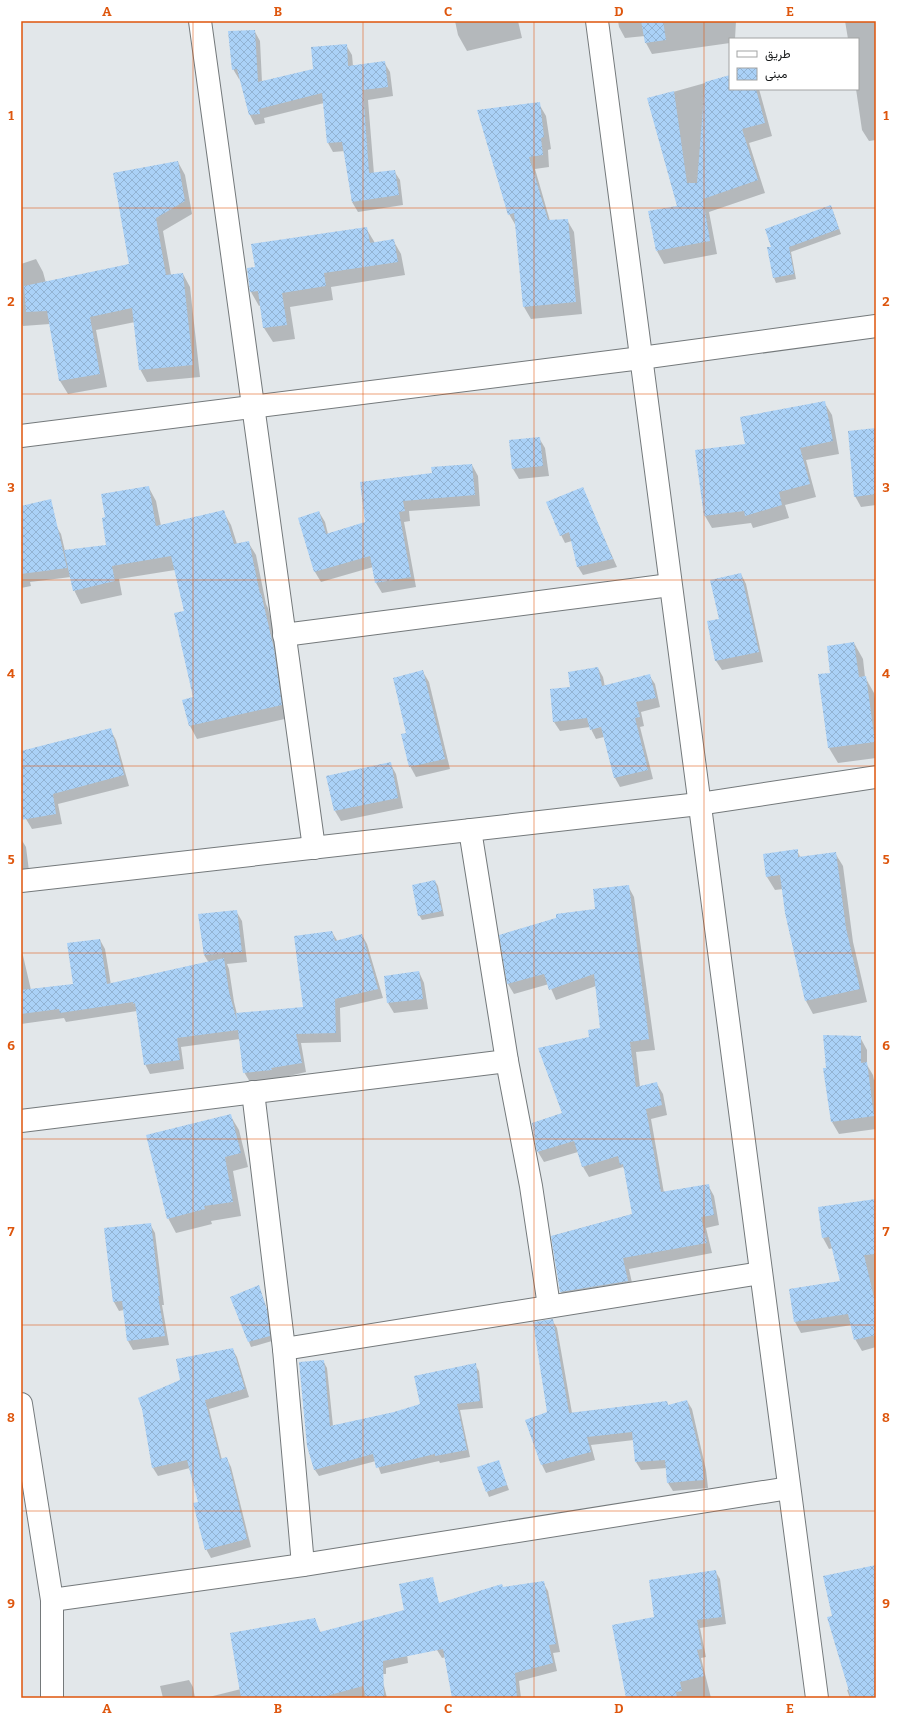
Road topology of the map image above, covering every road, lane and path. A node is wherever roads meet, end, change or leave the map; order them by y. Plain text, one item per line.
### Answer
1 (200, 21) edge
2 (596, 21) edge
3 (876, 326) edge
4 (641, 358) junction
5 (252, 407) junction
6 (21, 436) edge
7 (670, 585) junction
8 (284, 635) junction
9 (876, 777) edge
10 (699, 804) junction
11 (470, 830) junction
12 (314, 848) junction
13 (21, 881) edge
14 (507, 1061) junction
15 (253, 1092) junction
16 (21, 1121) edge
17 (761, 1272) junction
18 (549, 1306) junction
19 (284, 1349) junction
20 (21, 1404) edge
21 (789, 1488) junction
22 (303, 1565) junction
23 (52, 1600) junction
24 (52, 1698) edge
25 (817, 1698) edge

1 - 5 street
2 - 4 street
3 - 4 street
4 - 5 street
4 - 7 street
5 - 6 street
5 - 8 street
7 - 8 street
7 - 10 street
8 - 12 street
9 - 10 street
10 - 11 street
10 - 17 street
11 - 12 street
11 - 14 street
12 - 13 street
14 - 15 street
14 - 18 street
15 - 16 street
15 - 19 street
17 - 18 street
17 - 21 street
18 - 19 street
19 - 22 street
20 - 23 street
21 - 22 street
21 - 25 street
22 - 23 street
23 - 24 street

